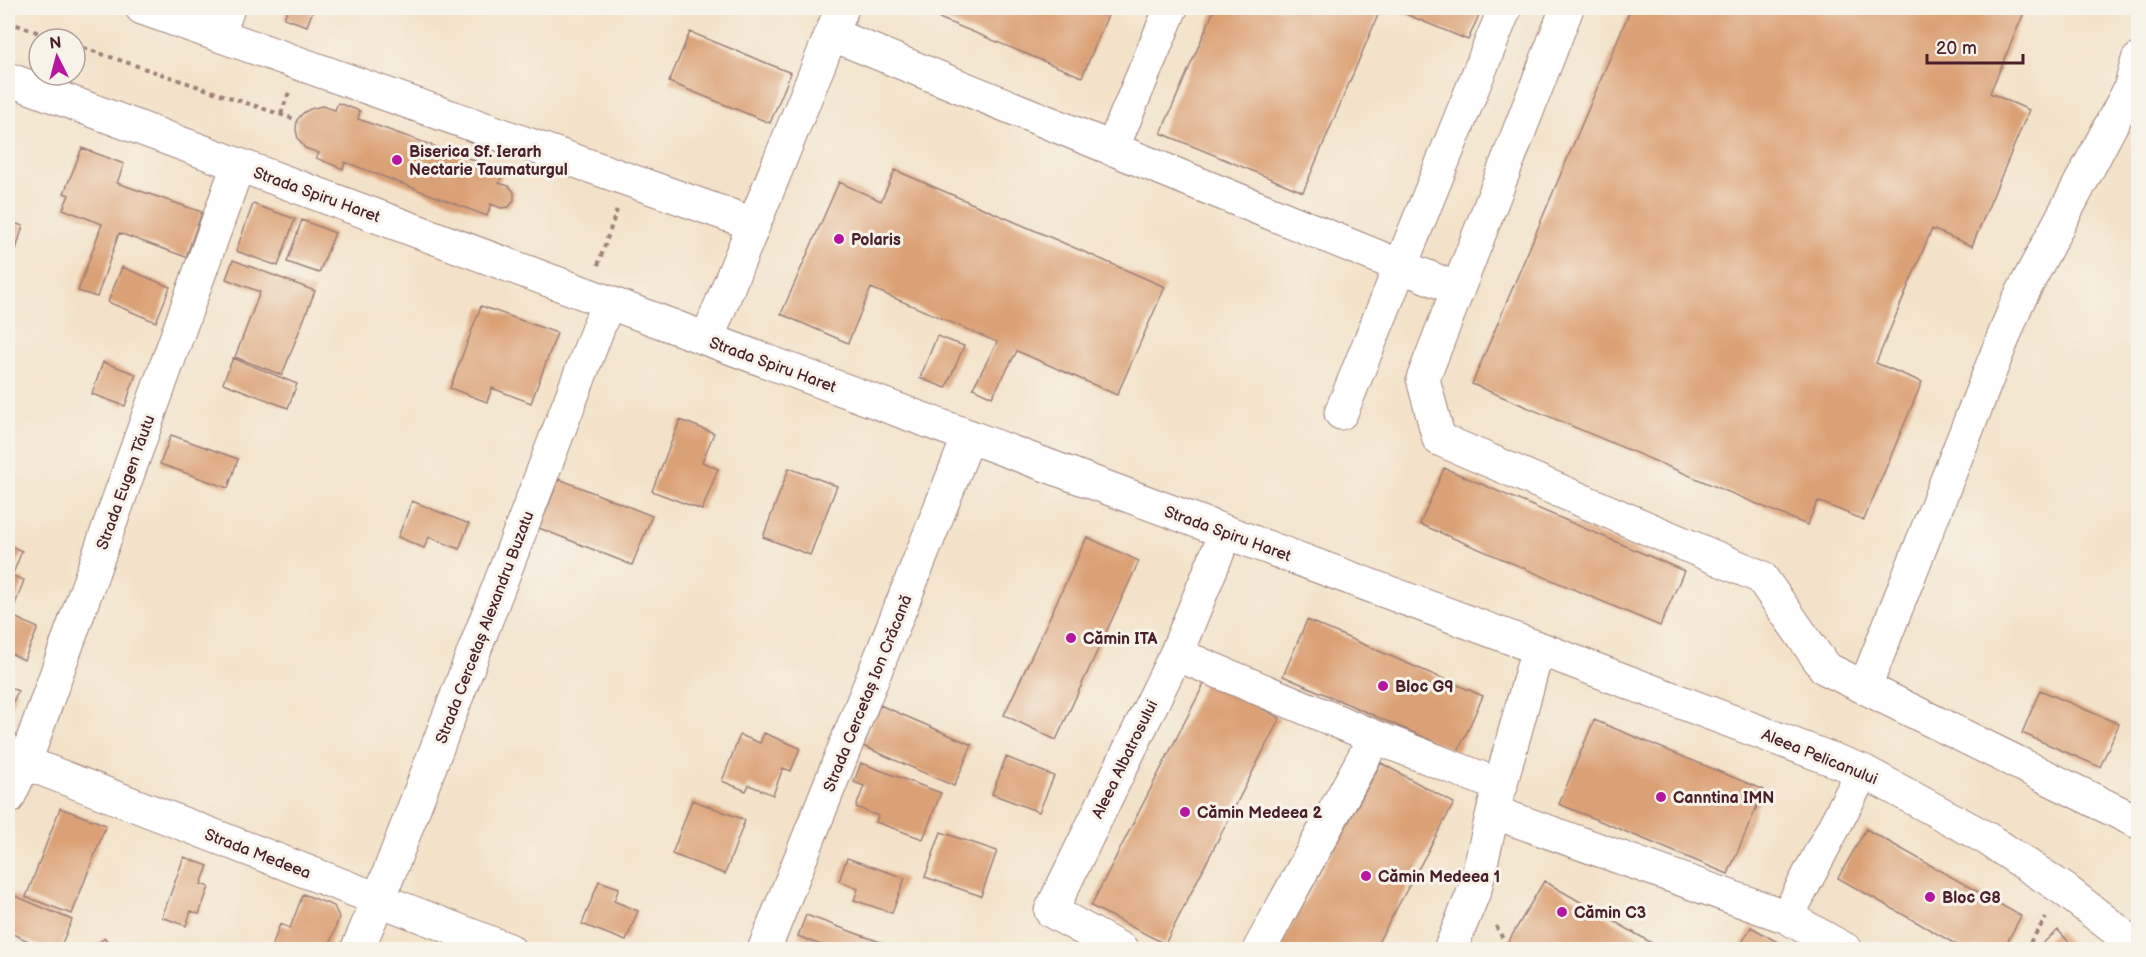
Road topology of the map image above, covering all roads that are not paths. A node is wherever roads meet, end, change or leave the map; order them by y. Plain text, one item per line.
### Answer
1 (142, 8) edge
2 (1171, 8) edge
3 (1505, 8) edge
4 (1567, 8) edge
5 (223, 21) edge
6 (836, 21) edge
7 (2139, 60) edge
8 (8, 79) edge
9 (1112, 149) junction
10 (238, 165) junction
11 (754, 224) junction
12 (1400, 266) junction
13 (1457, 289) junction
14 (598, 298) junction
15 (707, 339) junction
16 (1341, 413) dead end
17 (969, 436) junction
18 (1226, 532) junction
19 (1538, 648) junction
20 (1176, 654) junction
21 (1865, 687) junction
22 (1375, 737) junction
23 (16, 759) edge
24 (1863, 771) junction
25 (8, 798) edge
26 (1497, 799) junction
27 (2139, 822) edge
28 (379, 899) junction
29 (1787, 917) junction
30 (357, 950) edge
31 (509, 950) edge
32 (765, 950) edge
33 (1122, 950) edge
34 (1259, 950) edge
35 (1450, 950) edge
36 (1846, 950) edge
37 (2136, 950) edge

1 - 5 street
2 - 9 street
3 - 12 street
4 - 13 street
5 - 11 street
6 - 9 street
6 - 11 street
7 - 21 street
8 - 10 street, Strada Spiru Haret
9 - 12 street
10 - 14 street, Strada Spiru Haret
10 - 23 street, Strada Eugen Tăutu
11 - 15 street
12 - 13 street
12 - 16 street
13 - 21 street
14 - 15 street, Strada Spiru Haret
14 - 28 street, Strada Cercetaș Alexandru Buzatu
15 - 17 street, Strada Spiru Haret
17 - 18 street, Strada Spiru Haret
17 - 32 street, Strada Cercetaș Ion Crăcană
18 - 19 street, Strada Spiru Haret
18 - 20 street, Aleea Albatrosului
19 - 24 street, Aleea Pelicanului
19 - 26 street
20 - 22 street
20 - 33 street, Aleea Albatrosului
21 - 27 street
22 - 26 street
22 - 34 street
23 - 25 street, Strada Eugen Tăutu
23 - 28 street, Strada Medeea
24 - 29 street
24 - 37 street, Aleea Pelicanului
26 - 29 street
26 - 35 street
28 - 30 street, Strada Cercetaș Alexandru Buzatu
28 - 31 street, Strada Medeea
29 - 36 street

